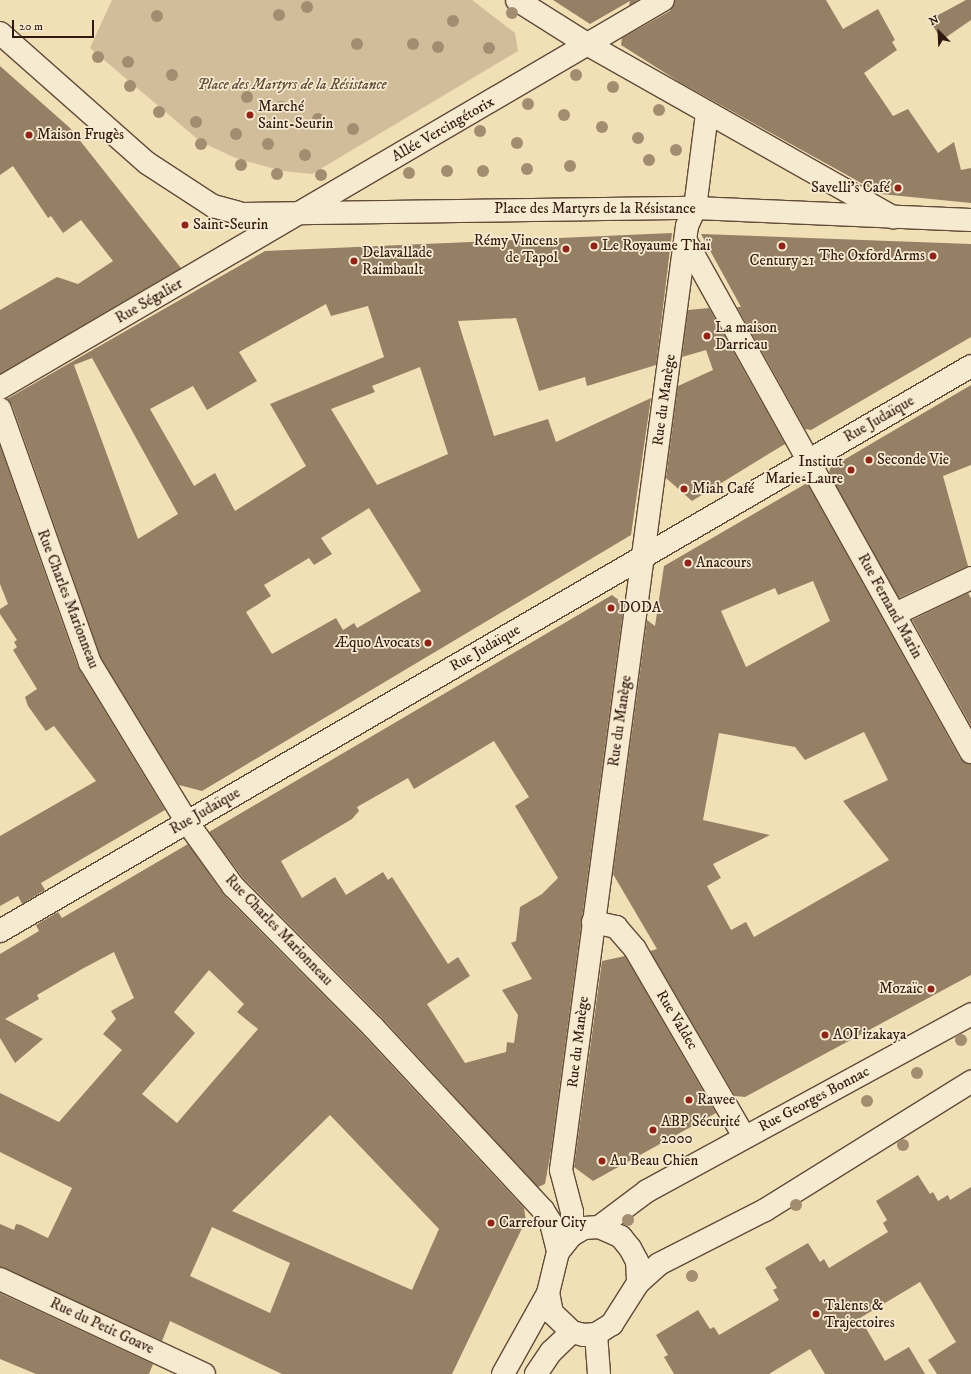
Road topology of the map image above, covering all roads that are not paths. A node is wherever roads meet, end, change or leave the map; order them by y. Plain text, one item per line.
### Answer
1 (517, 0) edge
2 (663, 0) edge
3 (0, 33) edge
4 (587, 44) junction
5 (707, 114) junction
6 (694, 208) junction
7 (298, 213) junction
8 (893, 217) junction
9 (971, 220) edge
10 (687, 243) junction
11 (971, 366) edge
12 (0, 388) edge
13 (0, 409) edge
14 (810, 459) junction
15 (642, 556) junction
16 (971, 578) edge
17 (895, 614) junction
18 (971, 752) edge
19 (186, 822) junction
20 (593, 922) junction
21 (0, 931) edge
22 (971, 1014) edge
23 (971, 1082) edge
24 (744, 1136) junction
25 (599, 1227) junction
26 (572, 1235) junction
27 (558, 1252) junction
28 (0, 1279) edge
29 (638, 1283) junction
30 (548, 1293) junction
31 (572, 1332) junction
32 (596, 1334) junction
33 (204, 1374) edge
34 (503, 1374) edge
35 (536, 1374) edge
36 (599, 1374) edge

1 - 4 street, Place des Martyrs de la Résistance
2 - 4 street, Allée Vercingétorix
3 - 7 street, Place des Martyrs de la Résistance
4 - 5 street, Place des Martyrs de la Résistance
4 - 7 street, Allée Vercingétorix
5 - 6 street, Rue du Manège
5 - 8 street, Place des Martyrs de la Résistance
6 - 7 street, Place des Martyrs de la Résistance
6 - 8 street, Place des Martyrs de la Résistance
6 - 10 street, Rue du Manège
7 - 12 street, Rue Ségalier
8 - 9 street, Place des Martyrs de la Résistance
10 - 14 street, Rue Fernand Marin
10 - 15 street, Rue du Manège
11 - 14 street, Rue Judaïque
13 - 19 street, Rue Charles Marionneau
14 - 15 street, Rue Judaïque
14 - 17 street, Rue Fernand Marin
15 - 19 street, Rue Judaïque
15 - 20 street, Rue du Manège
16 - 17 street
17 - 18 street, Rue Fernand Marin
19 - 21 street, Rue Judaïque
19 - 27 street, Rue Charles Marionneau
20 - 24 street, Rue Valdec
20 - 26 street, Rue du Manège
22 - 24 street, Rue Georges Bonnac
23 - 29 street
24 - 25 street, Rue Georges Bonnac
25 - 26 street
25 - 29 street
26 - 27 street
27 - 30 street
28 - 33 street, Rue du Petit Goave
29 - 32 street
30 - 31 street
30 - 34 street
31 - 32 street
31 - 35 street
32 - 36 street

